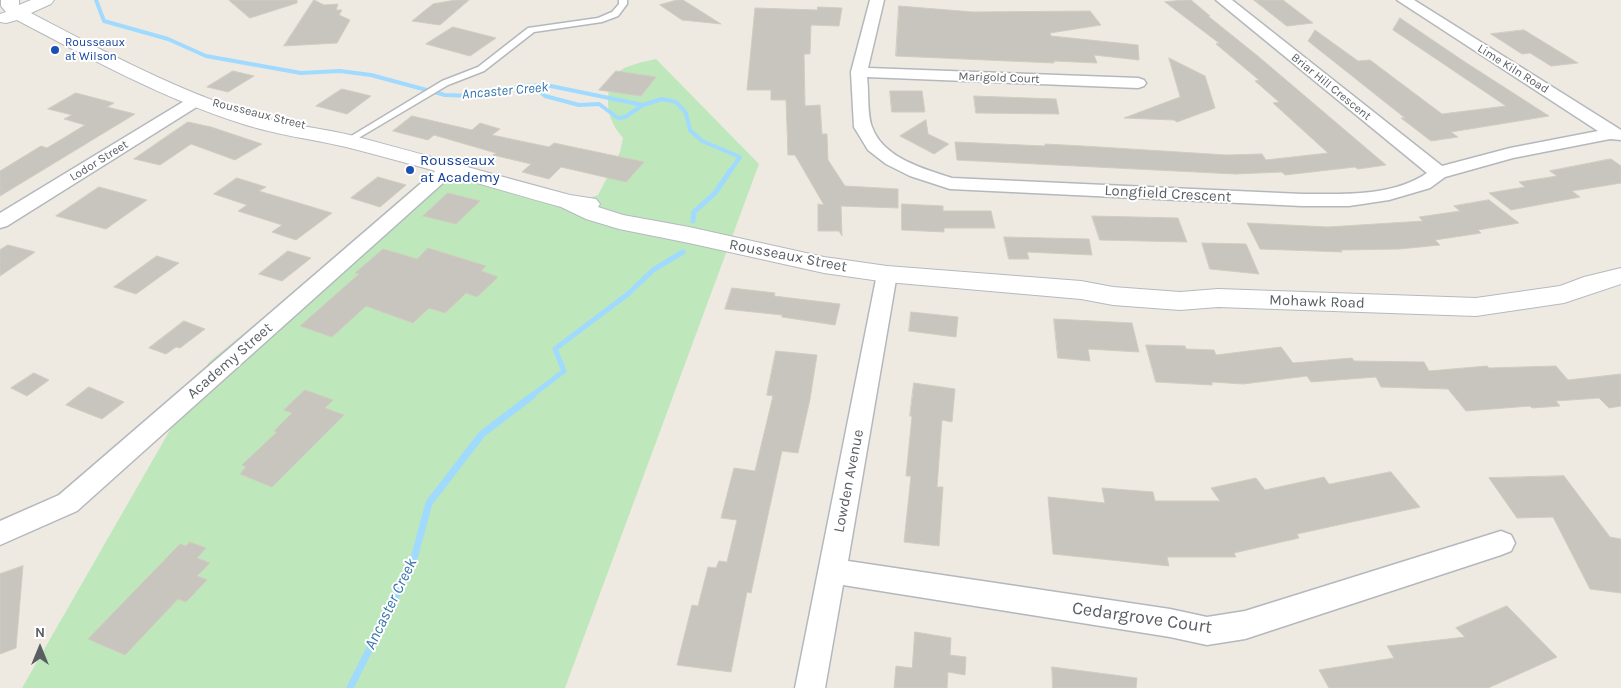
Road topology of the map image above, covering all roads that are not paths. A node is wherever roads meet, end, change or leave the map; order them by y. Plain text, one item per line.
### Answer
1 (623, 0) edge
2 (877, 0) edge
3 (1222, 0) edge
4 (1404, 0) edge
5 (41, 2) edge
6 (14, 6) edge
7 (0, 21) edge
8 (860, 72) junction
9 (1138, 83) dead end
10 (197, 100) junction
11 (1617, 135) edge
12 (347, 141) junction
13 (447, 170) junction
14 (1440, 173) junction
15 (0, 222) edge
16 (887, 274) junction
17 (1621, 276) edge
18 (0, 533) edge
19 (1501, 543) dead end
20 (832, 571) junction
21 (810, 688) edge

1 - 12 lane
2 - 8 street, Longfield Crescent
3 - 14 street, Briar Hill Crescent
4 - 11 street, Lime Kiln Road
5 - 6 main road
6 - 7 main road
6 - 10 main road, Rousseaux Street
8 - 9 street, Marigold Court
8 - 14 street, Longfield Crescent
10 - 12 main road, Rousseaux Street
10 - 15 street, Lodor Street
11 - 14 street, Longfield Crescent
12 - 13 main road, Rousseaux Street
13 - 16 main road, Rousseaux Street
13 - 18 street, Academy Street
16 - 17 main road, Mohawk Road
16 - 20 street, Lowden Avenue
19 - 20 street, Cedargrove Court
20 - 21 street, Lowden Avenue

